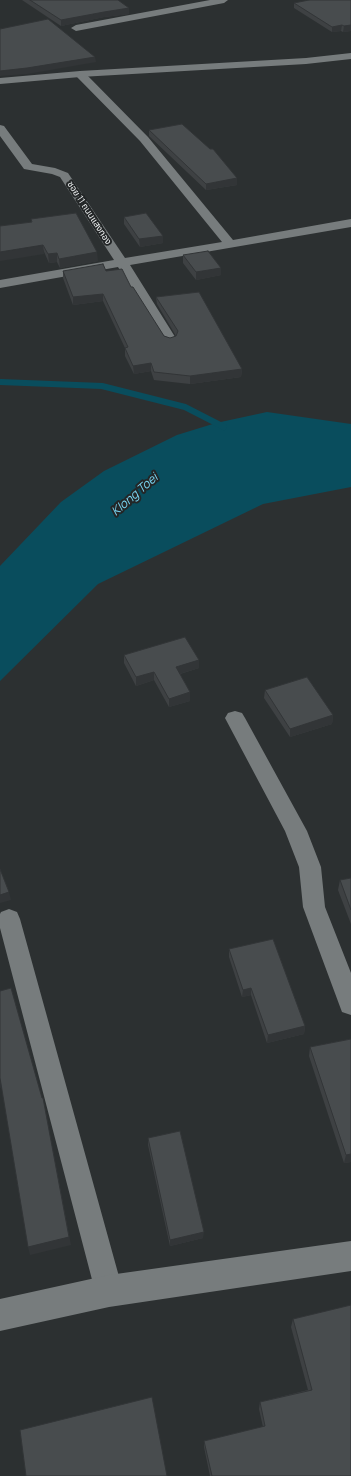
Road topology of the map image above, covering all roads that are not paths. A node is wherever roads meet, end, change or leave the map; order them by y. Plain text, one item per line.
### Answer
1 (224, 0) edge
2 (76, 28) edge
3 (351, 56) edge
4 (80, 74) junction
5 (0, 82) edge
6 (0, 128) edge
7 (351, 223) edge
8 (232, 244) junction
9 (122, 263) junction
10 (0, 284) edge
11 (170, 340) edge
12 (235, 718) dead end
13 (9, 919) dead end
14 (351, 1004) edge
15 (351, 1256) edge
16 (109, 1291) junction
17 (0, 1315) edge

1 - 2 street
3 - 4 street
4 - 5 street
4 - 8 street
6 - 9 street, ซอย 11 ถนนแสงทอง
7 - 8 street
8 - 9 street
9 - 10 street
9 - 11 street, ซอย 11 ถนนแสงทอง
12 - 14 street
13 - 16 street
15 - 16 street
16 - 17 street

